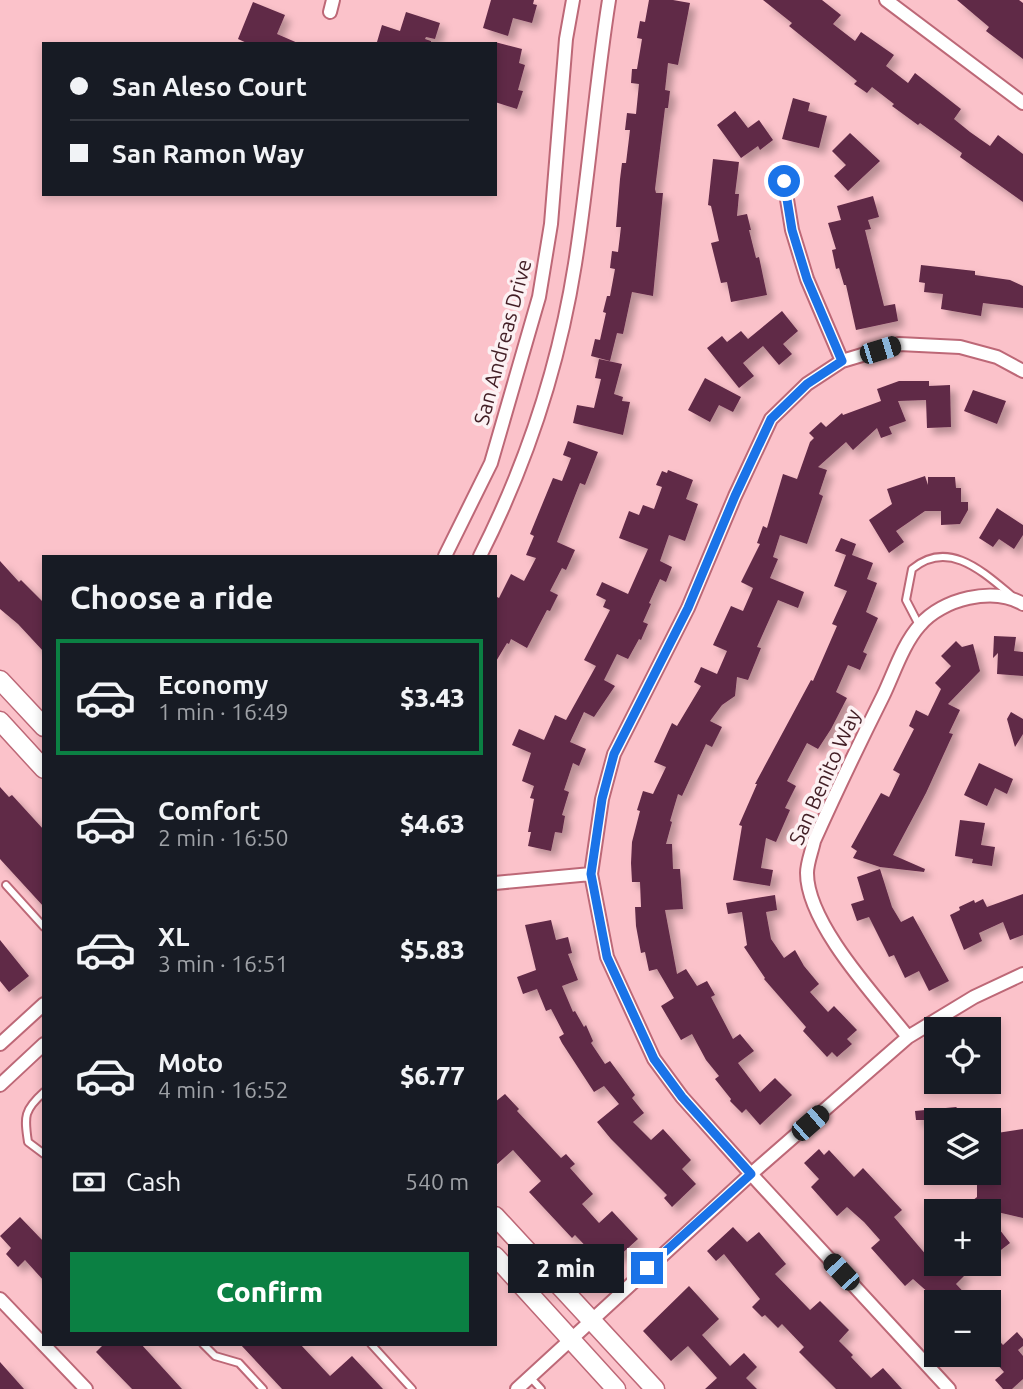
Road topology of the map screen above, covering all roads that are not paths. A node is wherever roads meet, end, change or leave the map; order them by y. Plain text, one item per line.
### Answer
1 (573, 0) edge
2 (609, 0) edge
3 (886, 0) edge
4 (1023, 103) edge
5 (784, 181) dead end
6 (842, 361) junction
7 (1023, 371) edge
8 (445, 555) edge
9 (480, 555) edge
10 (1021, 602) edge
11 (919, 625) junction
12 (0, 680) edge
13 (0, 721) edge
14 (42, 725) edge
15 (42, 767) edge
16 (591, 874) junction
17 (497, 883) edge
18 (6, 886) dead end
19 (42, 925) edge
20 (1023, 974) edge
21 (42, 1006) edge
22 (908, 1037) junction
23 (0, 1044) edge
24 (42, 1046) edge
25 (0, 1085) edge
26 (42, 1094) edge
27 (42, 1152) edge
28 (751, 1174) junction
29 (497, 1218) edge
30 (497, 1258) edge
31 (0, 1299) edge
32 (592, 1320) junction
33 (570, 1339) junction
34 (42, 1343) edge
35 (45, 1346) edge
36 (205, 1346) edge
37 (373, 1346) edge
38 (530, 1377) junction
39 (86, 1389) edge
40 (263, 1389) edge
41 (412, 1389) edge
42 (517, 1389) edge
43 (541, 1389) edge
44 (616, 1389) edge
45 (655, 1389) edge
46 (949, 1389) edge

1 - 8 street, San Andreas Drive
2 - 9 street
3 - 4 street
5 - 6 street
6 - 7 street
6 - 16 street
10 - 11 street, San Benito Way
10 - 11 lane
11 - 22 street, San Benito Way
12 - 14 main road
13 - 15 main road
16 - 17 street
16 - 28 street
18 - 19 lane
20 - 22 street
21 - 23 street
22 - 28 street
24 - 25 street
26 - 27 lane
28 - 32 street
28 - 46 street
29 - 32 main road
30 - 33 main road
31 - 34 street
32 - 33 street
32 - 45 main road
33 - 38 street
33 - 44 main road
35 - 39 street
36 - 40 lane
37 - 41 lane
38 - 42 street
38 - 43 lane

